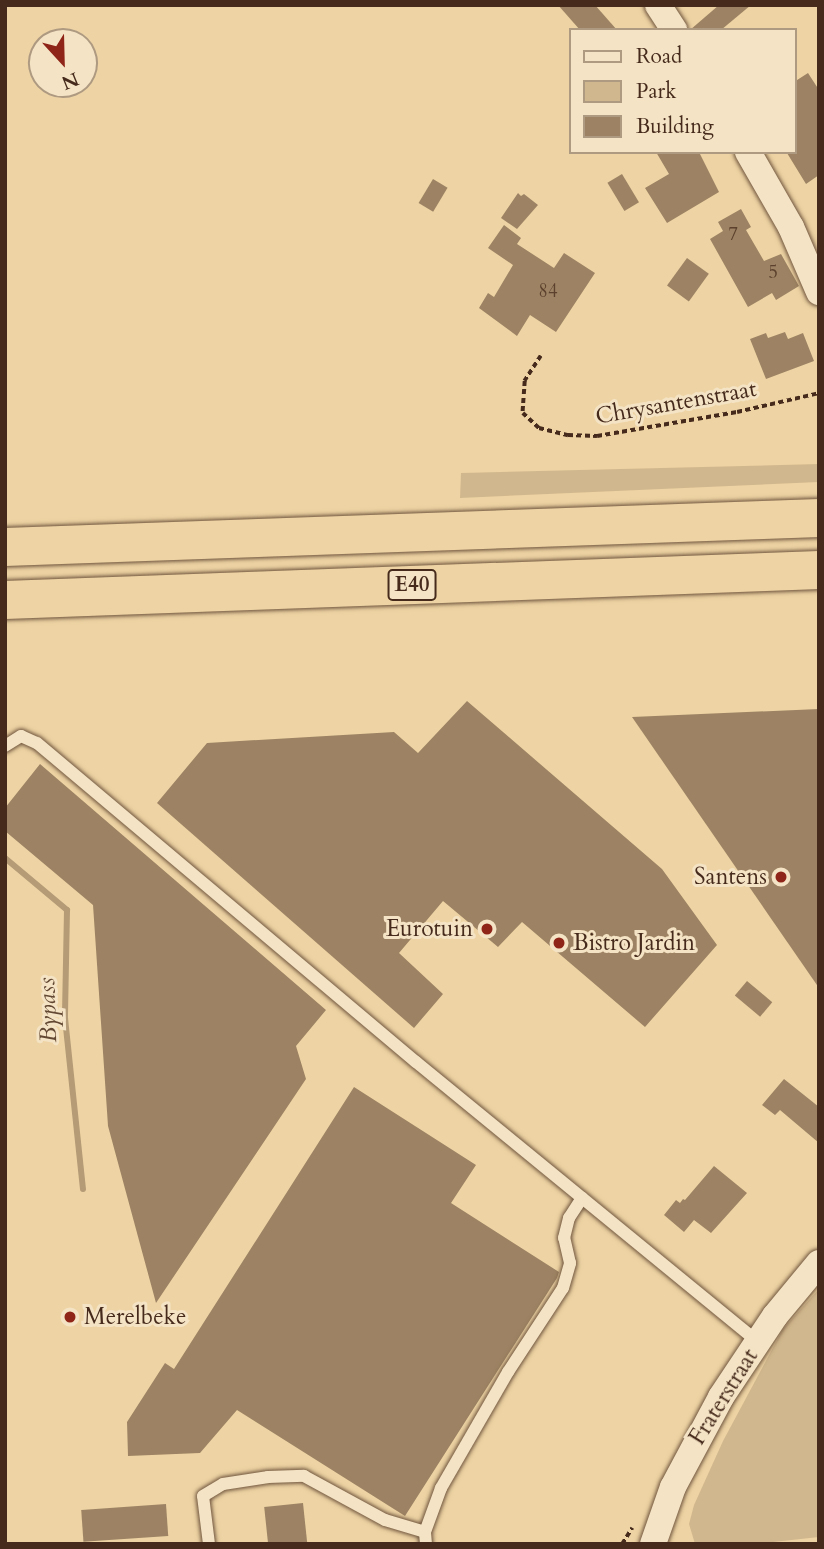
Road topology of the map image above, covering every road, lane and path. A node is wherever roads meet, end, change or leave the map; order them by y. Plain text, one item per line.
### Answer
1 (658, 5) edge
2 (673, 28) edge
3 (749, 154) edge
4 (819, 292) edge
5 (541, 356) dead end
6 (819, 393) edge
7 (819, 518) edge
8 (5, 547) edge
9 (819, 570) edge
10 (5, 600) edge
11 (5, 746) edge
12 (582, 1198) junction
13 (819, 1263) edge
14 (758, 1342) junction
15 (425, 1538) edge
16 (209, 1544) edge
17 (653, 1544) edge

1 - 2 street
3 - 4 street
5 - 6 path, Chrysantenstraat
7 - 8 highway, E40
9 - 10 highway, E40
11 - 12 lane
12 - 14 lane
12 - 15 lane
13 - 14 street, Fraterstraat
14 - 17 street, Fraterstraat
15 - 16 lane

